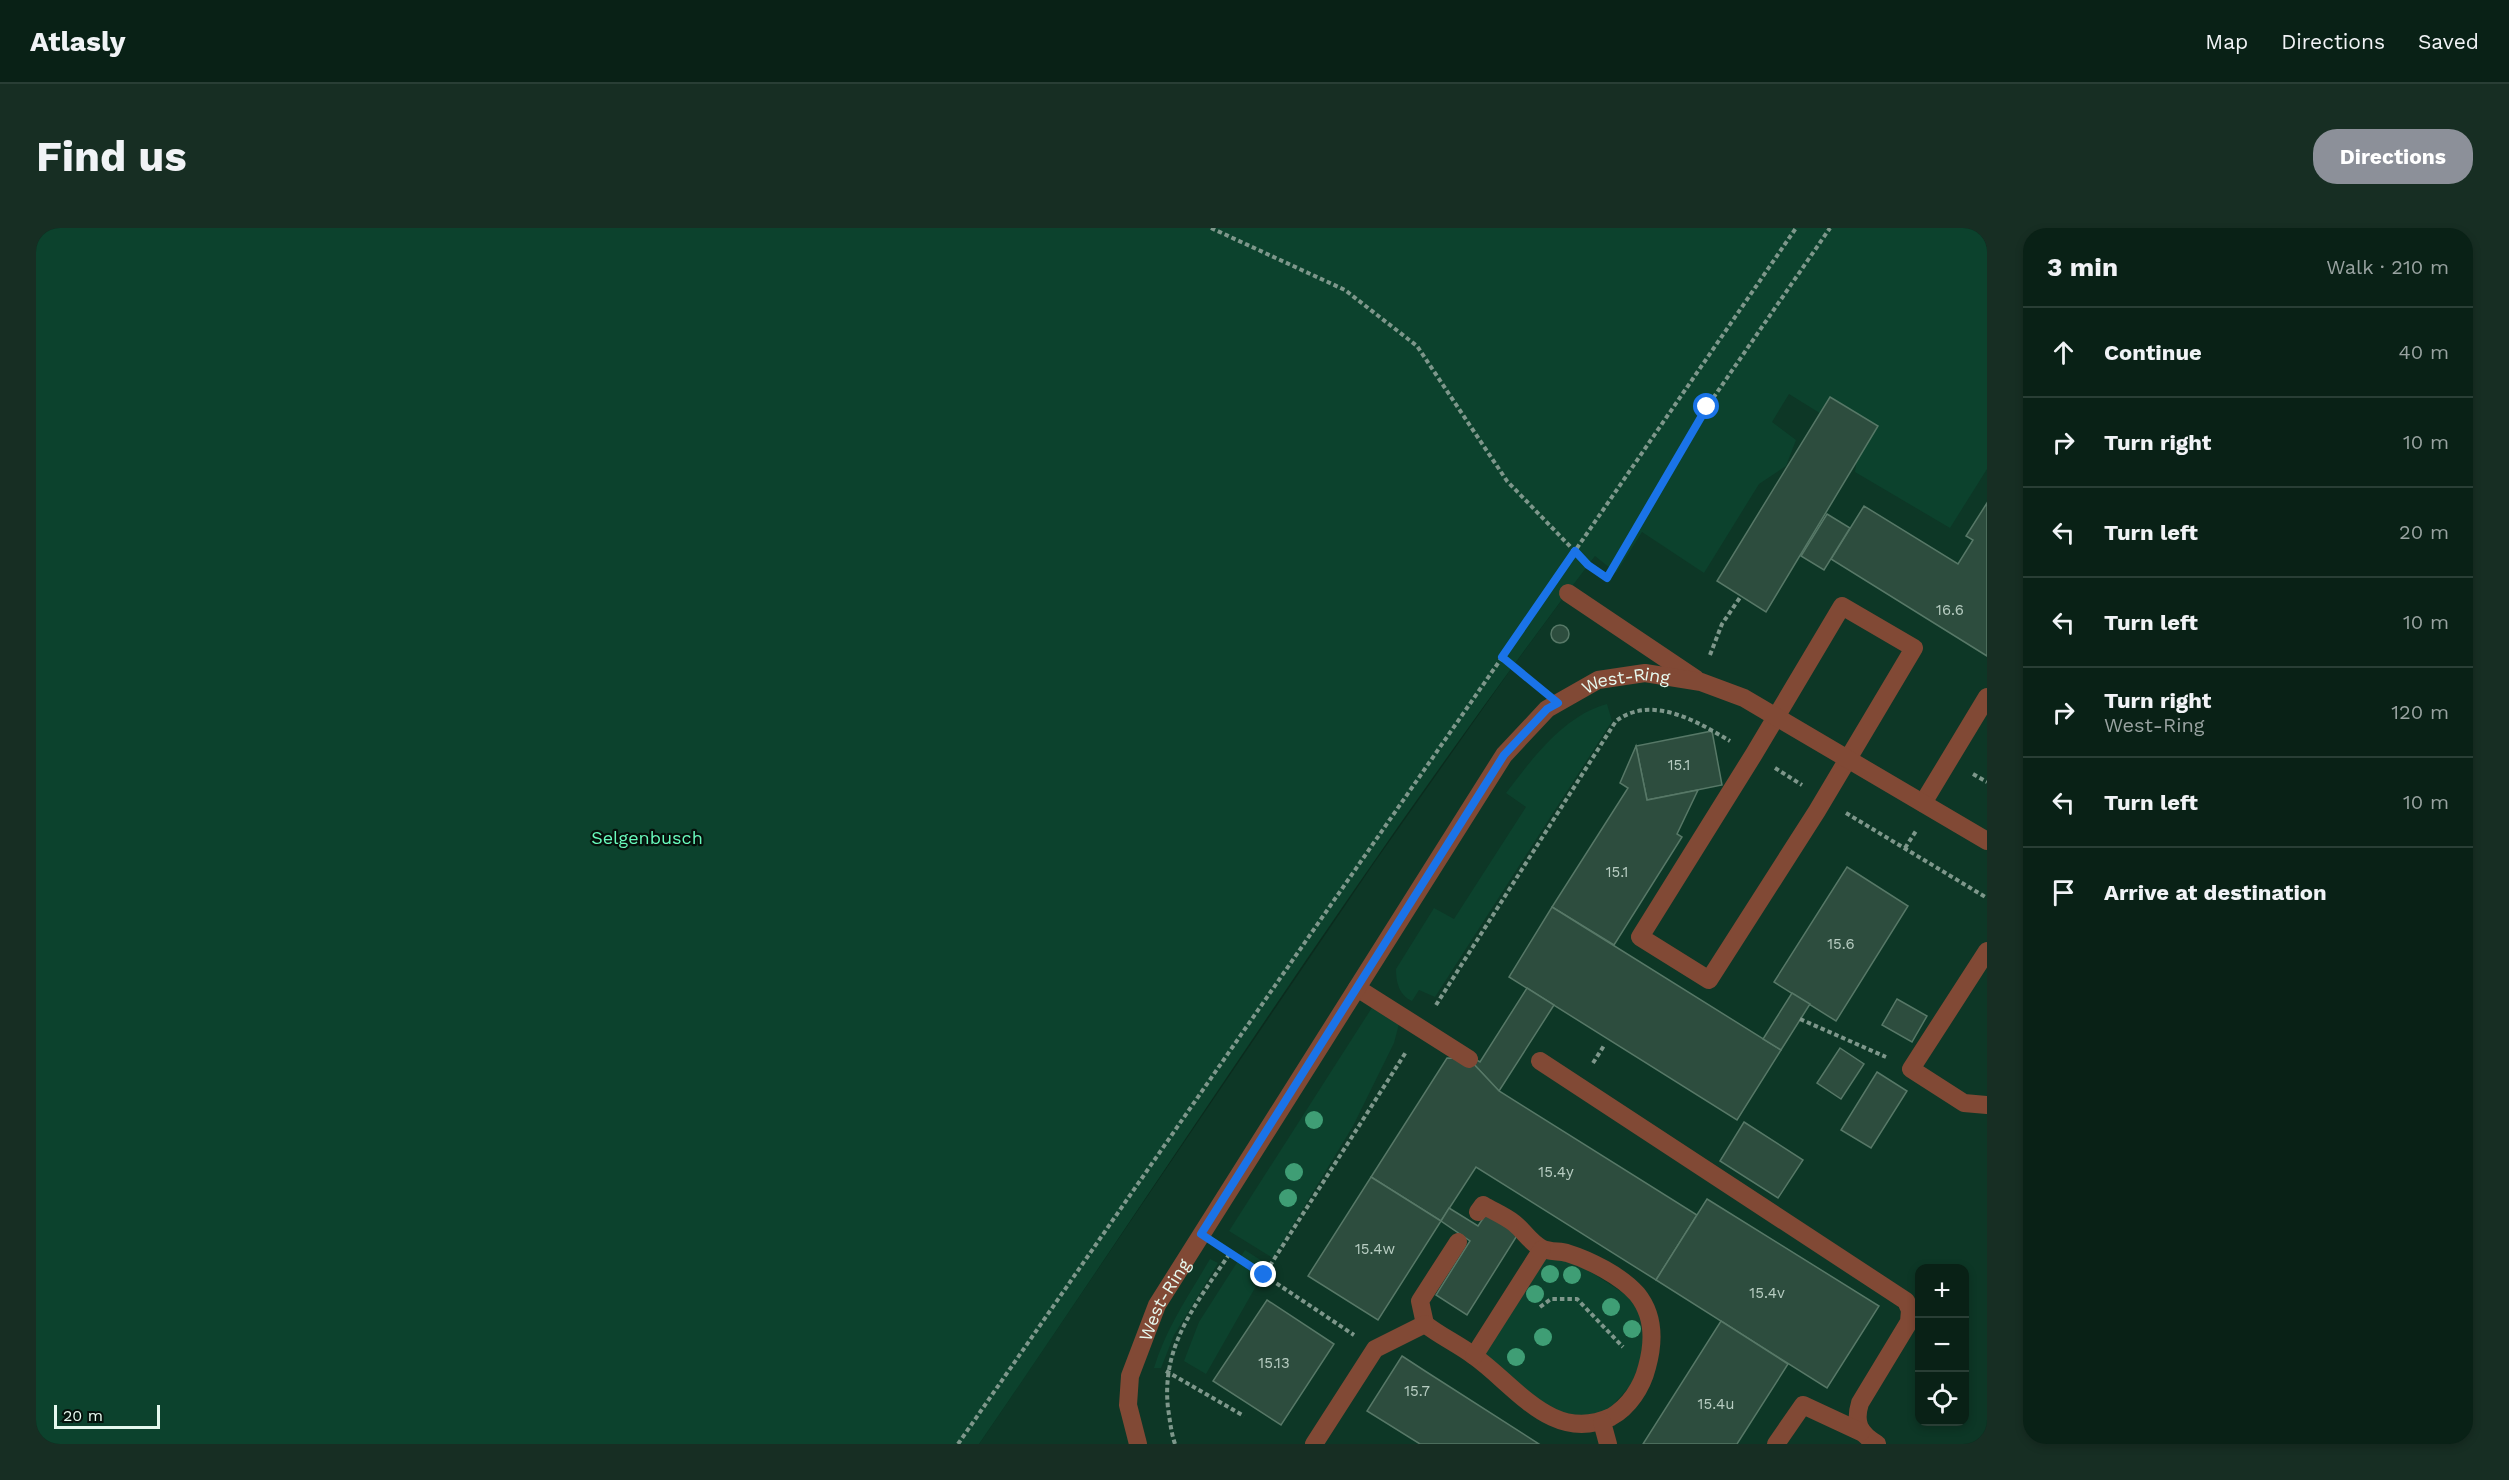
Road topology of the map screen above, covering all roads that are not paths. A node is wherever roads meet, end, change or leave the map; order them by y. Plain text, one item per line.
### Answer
1 (1568, 593) dead end
2 (1701, 682) junction
3 (1987, 697) edge
4 (1776, 717) junction
5 (1848, 759) junction
6 (1923, 803) junction
7 (1987, 841) edge
8 (1987, 951) edge
9 (1357, 988) junction
10 (1469, 1059) dead end
11 (1540, 1061) dead end
12 (1987, 1105) edge
13 (1478, 1212) dead end
14 (1458, 1242) dead end
15 (1542, 1249) junction
16 (1425, 1324) junction
17 (1474, 1356) junction
18 (1602, 1422) junction
19 (1861, 1432) junction
20 (1138, 1444) edge
21 (1314, 1444) edge
22 (1608, 1444) edge
23 (1776, 1444) edge
24 (1877, 1444) edge

1 - 2 street
2 - 4 street, West-Ring
2 - 9 street, West-Ring
3 - 6 street
4 - 5 street, West-Ring
4 - 5 street
4 - 5 street
5 - 6 street, West-Ring
6 - 7 street, West-Ring
8 - 12 street
9 - 10 street
9 - 20 street, West-Ring
11 - 19 street
13 - 15 street
14 - 16 street
15 - 17 street
15 - 18 street
16 - 17 street
16 - 21 street
17 - 18 street
18 - 22 street
19 - 23 street
19 - 24 street

